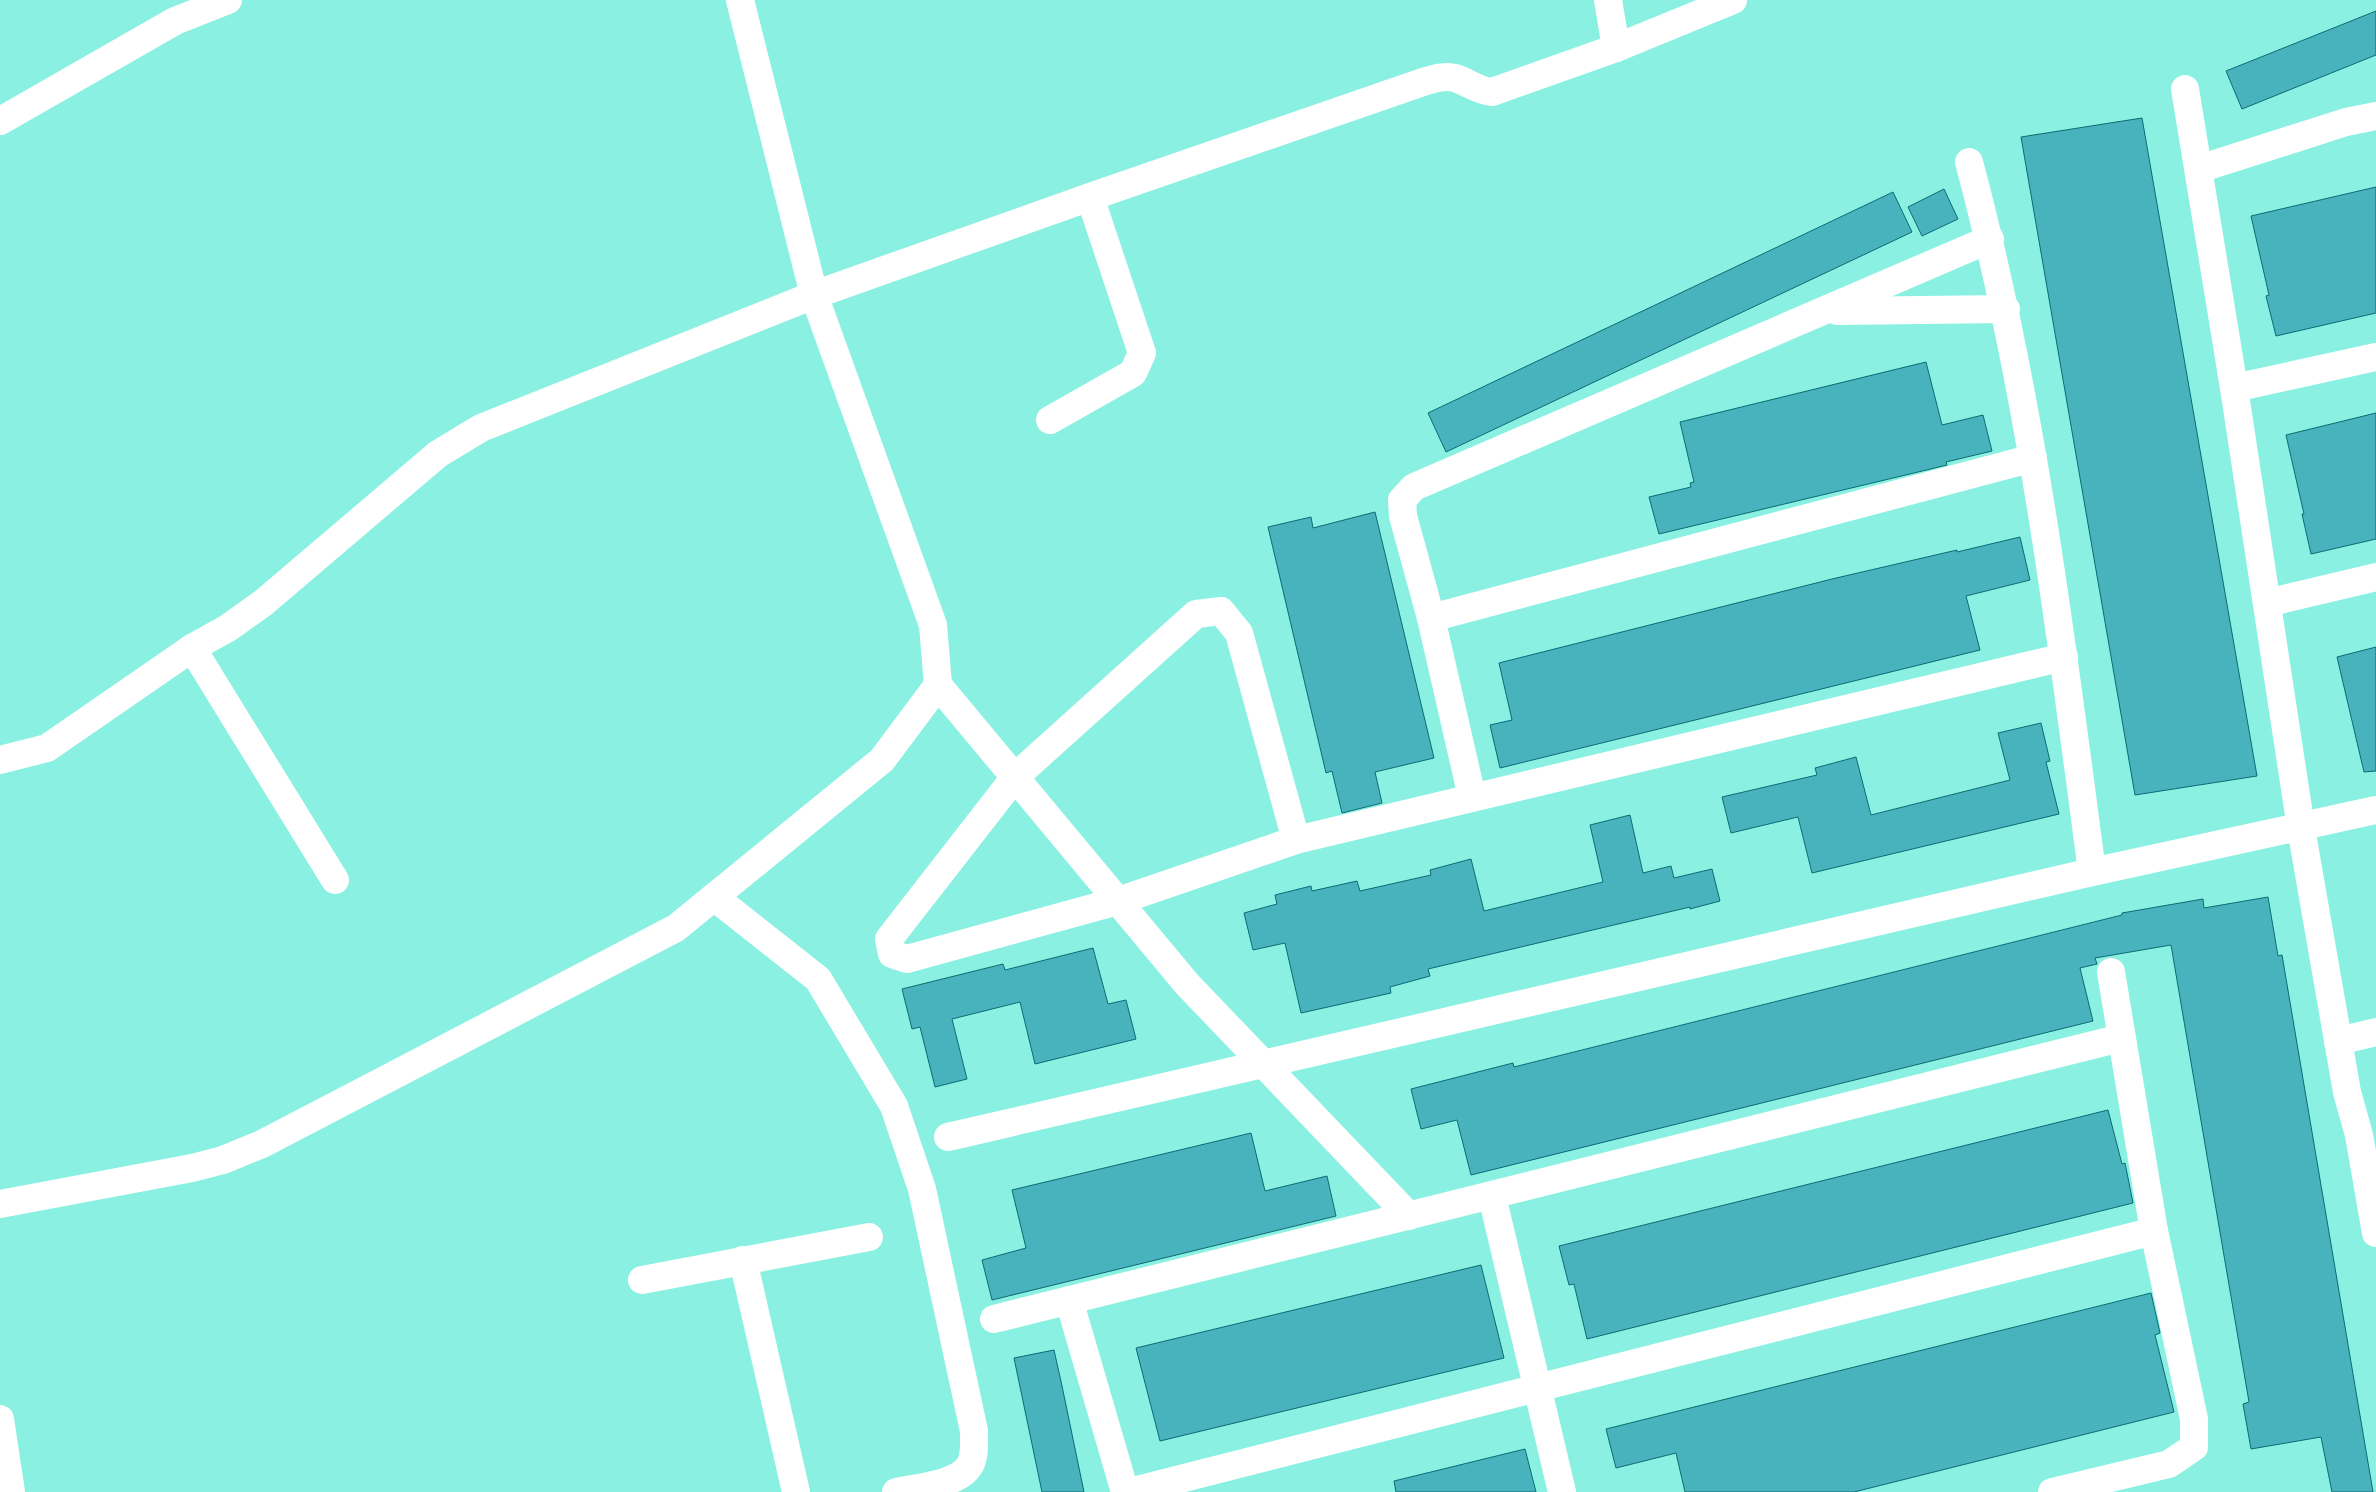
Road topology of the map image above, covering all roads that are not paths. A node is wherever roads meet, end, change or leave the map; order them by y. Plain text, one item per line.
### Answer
1 (228, 0) edge
2 (740, 0) edge
3 (1608, 0) edge
4 (1733, 0) edge
5 (1616, 48) junction
6 (2185, 89) dead end
7 (2376, 109) edge
8 (2376, 116) edge
9 (0, 121) edge
10 (2346, 122) junction
11 (1969, 162) dead end
12 (2199, 169) junction
13 (1090, 197) junction
14 (1990, 239) junction
15 (814, 295) junction
16 (2006, 309) junction
17 (1825, 311) junction
18 (2376, 357) edge
19 (2234, 388) junction
20 (1050, 420) dead end
21 (2033, 458) junction
22 (2376, 577) edge
23 (2267, 603) junction
24 (1431, 618) junction
25 (192, 648) junction
26 (2064, 658) junction
27 (938, 684) junction
28 (0, 760) edge
29 (1015, 777) junction
30 (1472, 797) junction
31 (2376, 810) edge
32 (2301, 828) junction
33 (1296, 840) junction
34 (2092, 872) junction
35 (335, 880) dead end
36 (1118, 901) junction
37 (708, 902) junction
38 (2111, 972) dead end
39 (2376, 1032) edge
40 (2121, 1038) junction
41 (2338, 1041) junction
42 (1262, 1063) junction
43 (948, 1137) dead end
44 (1492, 1196) junction
45 (0, 1204) edge
46 (1409, 1216) junction
47 (2154, 1231) junction
48 (2376, 1233) edge
49 (869, 1237) dead end
50 (743, 1260) junction
51 (642, 1280) dead end
52 (1069, 1300) junction
53 (994, 1319) dead end
54 (1538, 1388) junction
55 (0, 1420) edge
56 (11, 1492) edge
57 (796, 1492) edge
58 (896, 1492) edge
59 (1125, 1492) edge
60 (1129, 1492) edge
61 (1562, 1492) edge
62 (2052, 1492) edge

1 - 9 street
2 - 15 street
3 - 5 street
4 - 5 street
5 - 13 street
6 - 12 street
7 - 10 street
8 - 10 street
10 - 12 street
11 - 14 street
12 - 19 street
13 - 15 street
13 - 20 street
14 - 16 street
14 - 17 street
15 - 25 street
15 - 27 street
16 - 17 street
16 - 21 street
17 - 24 street
18 - 19 street
19 - 23 street
21 - 24 street
21 - 26 street
22 - 23 street
23 - 32 street
24 - 30 street
25 - 28 street
25 - 35 street
26 - 30 street
26 - 34 street
27 - 29 street
27 - 37 street
29 - 33 street
29 - 36 street
29 - 36 street
30 - 33 street
31 - 32 street
32 - 34 street
32 - 41 street
33 - 36 street
34 - 42 street
36 - 42 street
37 - 45 street
37 - 58 street
38 - 40 street
39 - 41 street
40 - 44 street
40 - 47 street
41 - 48 street
42 - 43 street
42 - 46 street
44 - 46 street
44 - 54 street
46 - 52 street
47 - 54 street
47 - 62 street
49 - 50 street
50 - 51 street
50 - 57 street
52 - 53 street
52 - 59 street
54 - 60 street
54 - 61 street
55 - 56 street

